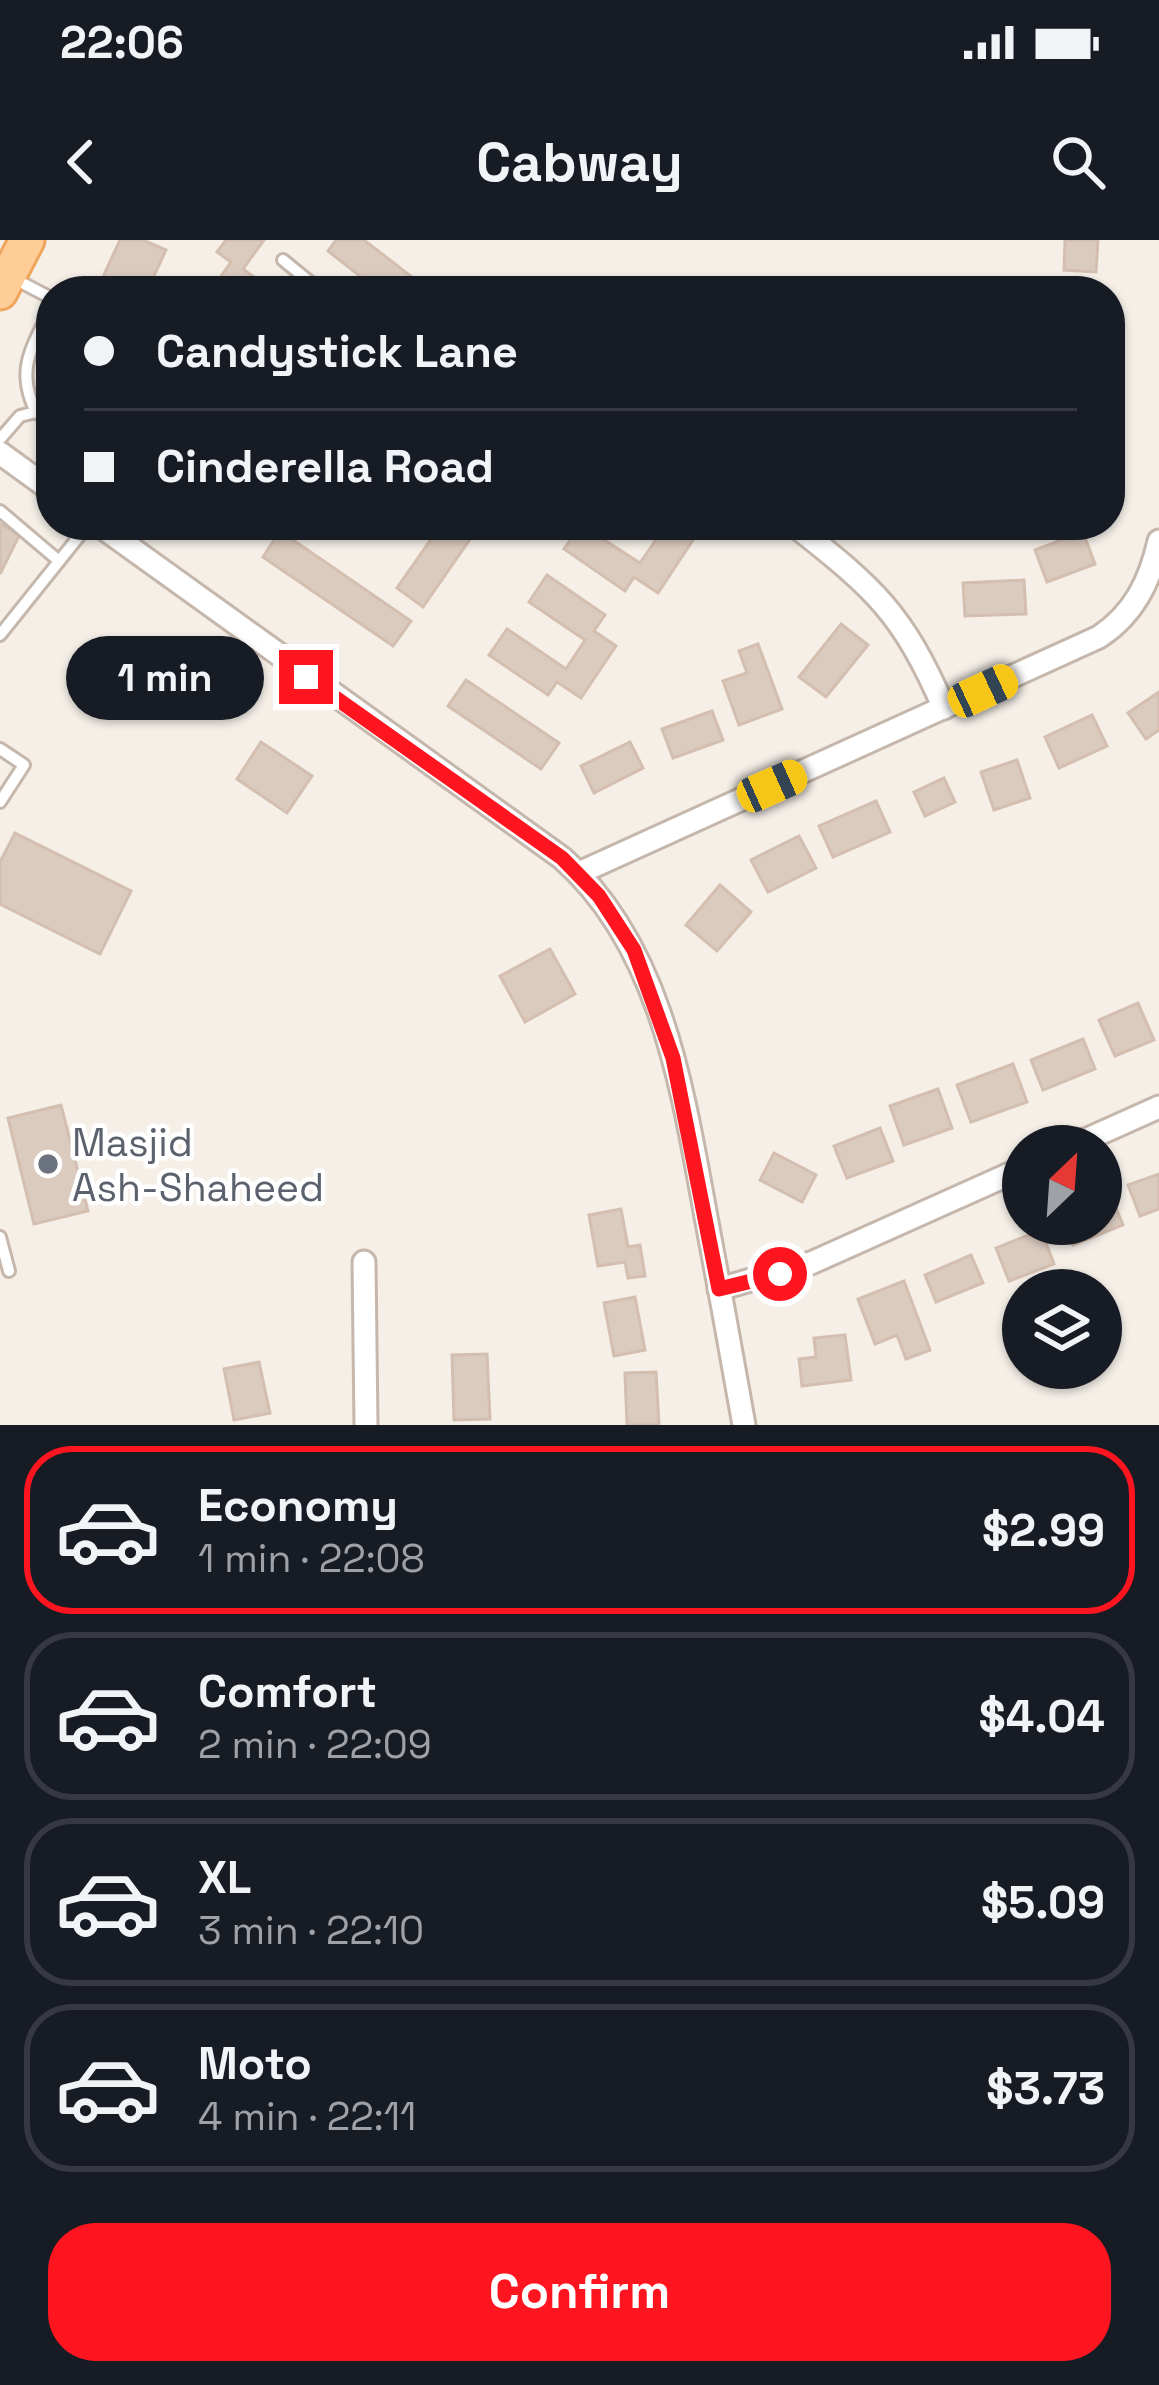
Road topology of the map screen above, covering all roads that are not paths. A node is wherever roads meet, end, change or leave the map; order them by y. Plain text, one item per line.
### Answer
1 (27, 240) edge
2 (283, 260) dead end
3 (303, 276) edge
4 (4, 284) edge
5 (36, 294) edge
6 (36, 342) edge
7 (36, 412) joint
8 (0, 439) edge
9 (4, 464) edge
10 (36, 474) edge
11 (0, 511) edge
12 (76, 540) edge
13 (120, 540) edge
14 (812, 540) edge
15 (1159, 541) edge
16 (59, 561) junction
17 (0, 635) edge
18 (944, 708) junction
19 (0, 749) edge
20 (0, 802) edge
21 (579, 873) junction
22 (1159, 1107) edge
23 (1119, 1125) edge
24 (1002, 1177) edge
25 (0, 1237) edge
26 (364, 1262) dead end
27 (9, 1271) dead end
28 (719, 1289) junction
29 (366, 1425) edge
30 (744, 1425) edge

1 - 4 main road
2 - 3 lane
4 - 5 lane
6 - 7 lane
7 - 8 lane
9 - 10 street
11 - 16 lane
12 - 16 lane
13 - 21 street
14 - 18 street
15 - 18 street
16 - 17 lane
18 - 21 street
19 - 20 lane
21 - 28 street
22 - 23 street
24 - 28 street
25 - 27 lane
26 - 29 street
28 - 30 street

